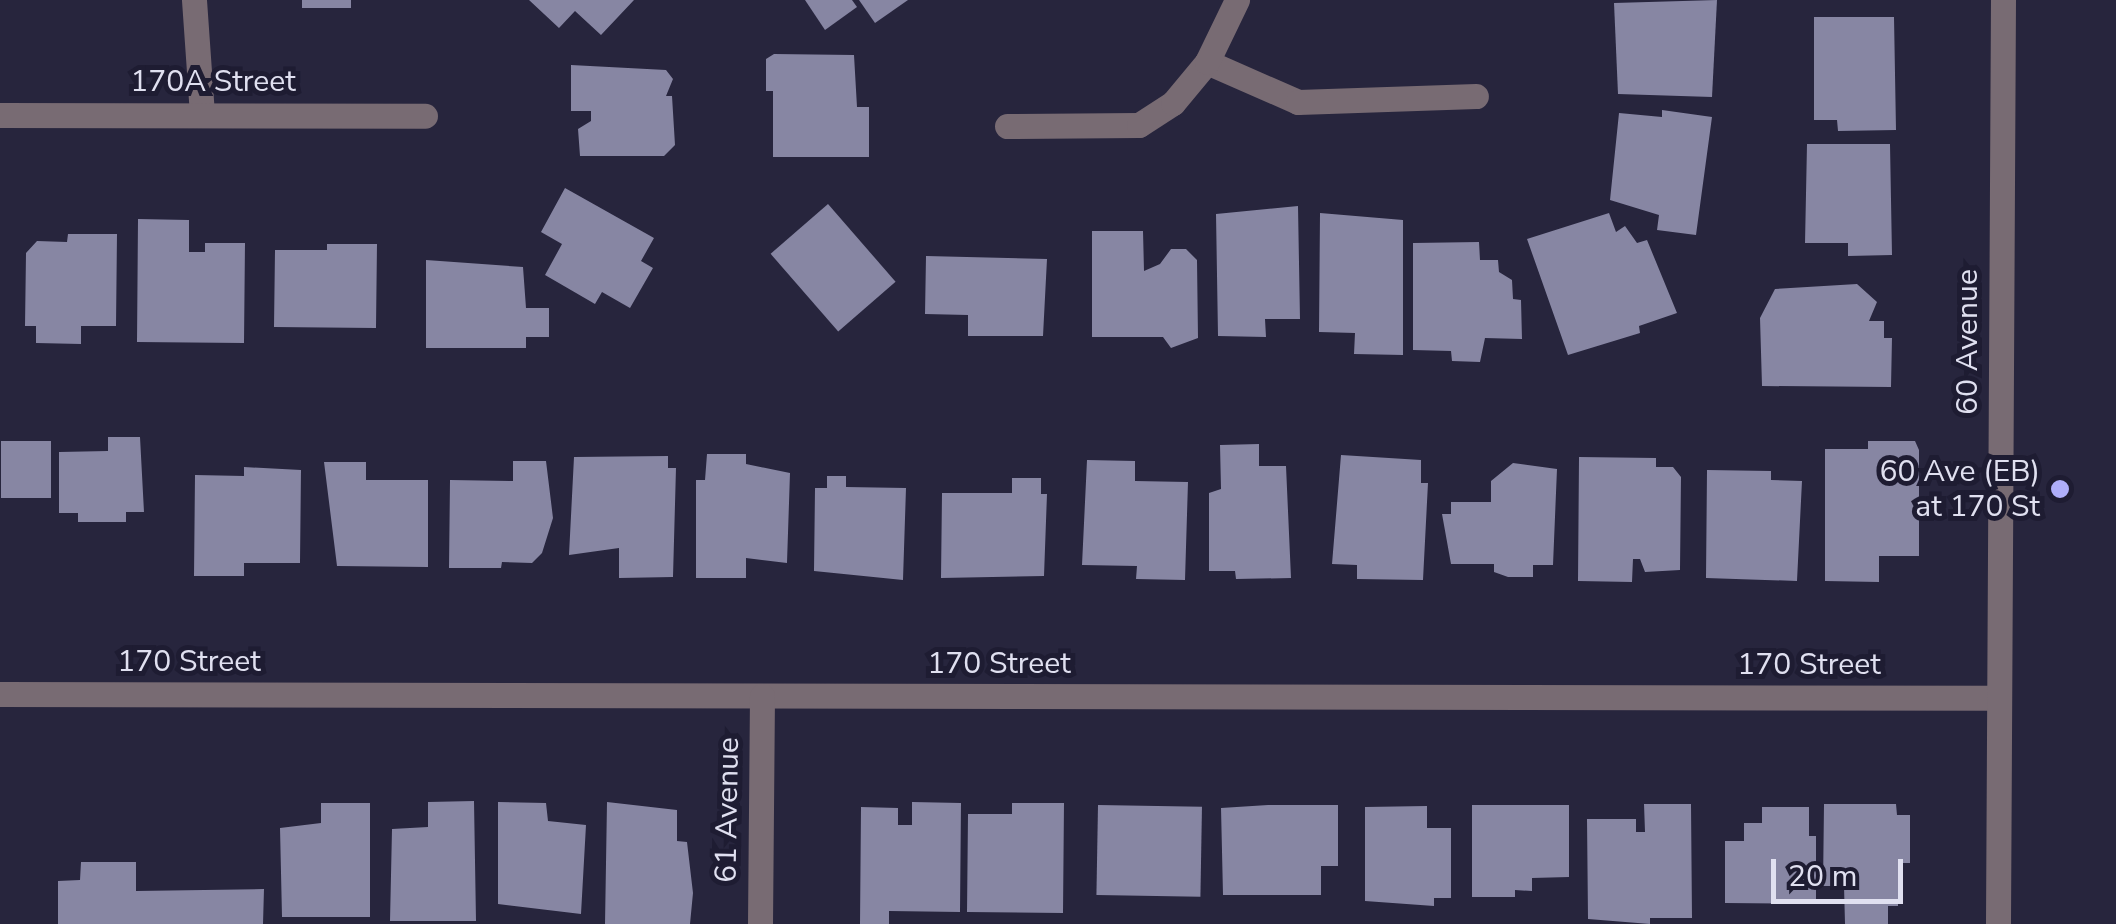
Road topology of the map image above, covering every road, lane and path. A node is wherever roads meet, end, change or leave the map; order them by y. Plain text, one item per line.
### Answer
1 (194, 0) edge
2 (1237, 0) edge
3 (2003, 0) edge
4 (1206, 62) junction
5 (1476, 96) dead end
6 (0, 114) edge
7 (202, 114) junction
8 (425, 116) dead end
9 (1006, 126) dead end
10 (0, 694) edge
11 (762, 696) junction
12 (1999, 698) junction
13 (760, 924) edge
14 (1998, 924) edge

1 - 7 street
2 - 4 street
3 - 12 street, 60 Avenue
4 - 5 street
4 - 9 street
6 - 7 street, 170A Street
7 - 8 street, 170A Street
10 - 11 street, 170 Street
11 - 12 street, 170 Street
11 - 13 street, 61 Avenue
12 - 14 street, 60 Avenue

